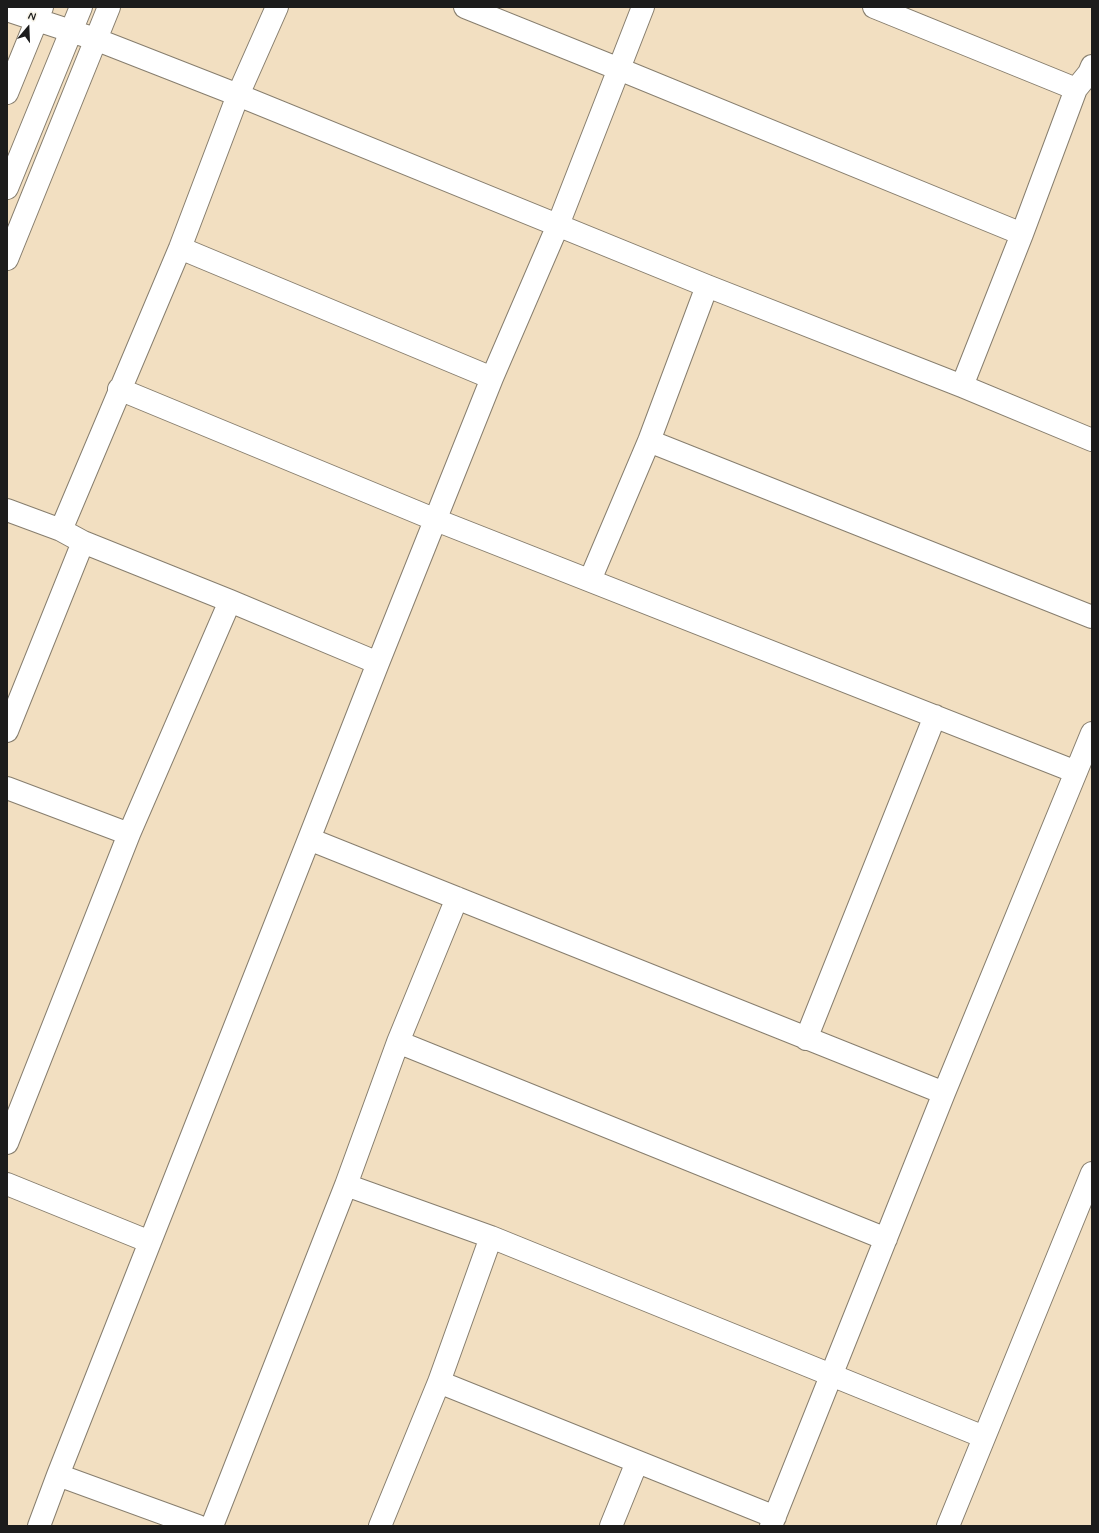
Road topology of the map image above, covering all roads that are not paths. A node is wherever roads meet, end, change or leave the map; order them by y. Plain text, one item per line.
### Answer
1 (81, 7) edge
2 (109, 7) edge
3 (277, 7) edge
4 (464, 7) edge
5 (643, 7) edge
6 (874, 7) edge
7 (39, 13) edge
8 (10, 14) edge
9 (71, 31) junction
10 (96, 39) junction
11 (1092, 66) edge
12 (619, 69) junction
13 (1076, 89) junction
14 (7, 93) edge
15 (238, 95) junction
16 (7, 188) edge
17 (558, 225) junction
18 (1022, 234) junction
19 (180, 248) junction
20 (7, 259) edge
21 (706, 286) junction
22 (492, 378) junction
23 (962, 386) junction
24 (119, 389) junction
25 (1092, 440) edge
26 (649, 441) junction
27 (7, 510) edge
28 (436, 520) junction
29 (61, 530) junction
30 (83, 542) junction
31 (590, 580) junction
32 (230, 601) junction
33 (1092, 616) edge
34 (378, 663) junction
35 (15, 685) edge
36 (935, 716) junction
37 (7, 731) edge
38 (1092, 733) edge
39 (1076, 772) junction
40 (7, 788) edge
41 (129, 834) junction
42 (309, 839) junction
43 (457, 898) junction
44 (806, 1039) junction
45 (398, 1042) junction
46 (944, 1093) junction
47 (7, 1143) edge
48 (1092, 1173) edge
49 (7, 1184) edge
50 (346, 1185) junction
51 (491, 1237) junction
52 (886, 1239) junction
53 (150, 1242) junction
54 (832, 1374) junction
55 (439, 1382) junction
56 (984, 1437) junction
57 (637, 1462) junction
58 (58, 1475) junction
59 (773, 1521) edge
60 (39, 1526) edge
61 (198, 1526) edge
62 (212, 1526) edge
63 (380, 1526) edge
64 (611, 1526) edge
65 (948, 1526) edge

1 - 9 street
2 - 10 street
3 - 15 street
4 - 12 street
5 - 12 street
6 - 13 street
7 - 8 street
7 - 9 street
7 - 14 street
9 - 10 street
9 - 16 street
10 - 15 street
10 - 20 street
11 - 13 street
12 - 17 street
12 - 18 street
13 - 18 street
15 - 17 street
15 - 19 street
17 - 21 street
17 - 22 street
18 - 23 street
19 - 22 street
19 - 24 street
21 - 23 street
21 - 26 street
22 - 28 street
23 - 25 street
24 - 28 street
24 - 29 street
26 - 31 street
26 - 33 street
27 - 29 street
28 - 31 street
28 - 34 street
29 - 30 street
30 - 32 street
30 - 35 street
31 - 36 street
32 - 34 street
32 - 41 street
34 - 42 street
35 - 37 street
36 - 39 street
36 - 44 street
38 - 39 street
39 - 46 street
40 - 41 street
41 - 47 street
42 - 43 street
42 - 53 street
43 - 44 street
43 - 45 street
44 - 46 street
45 - 50 street
45 - 52 street
46 - 52 street
48 - 56 street
49 - 53 street
50 - 51 street
50 - 62 street
51 - 54 street
51 - 55 street
52 - 54 street
53 - 58 street
54 - 56 street
54 - 59 street
55 - 57 street
55 - 63 street
56 - 65 street
57 - 59 street
57 - 64 street
58 - 60 street
58 - 61 street

